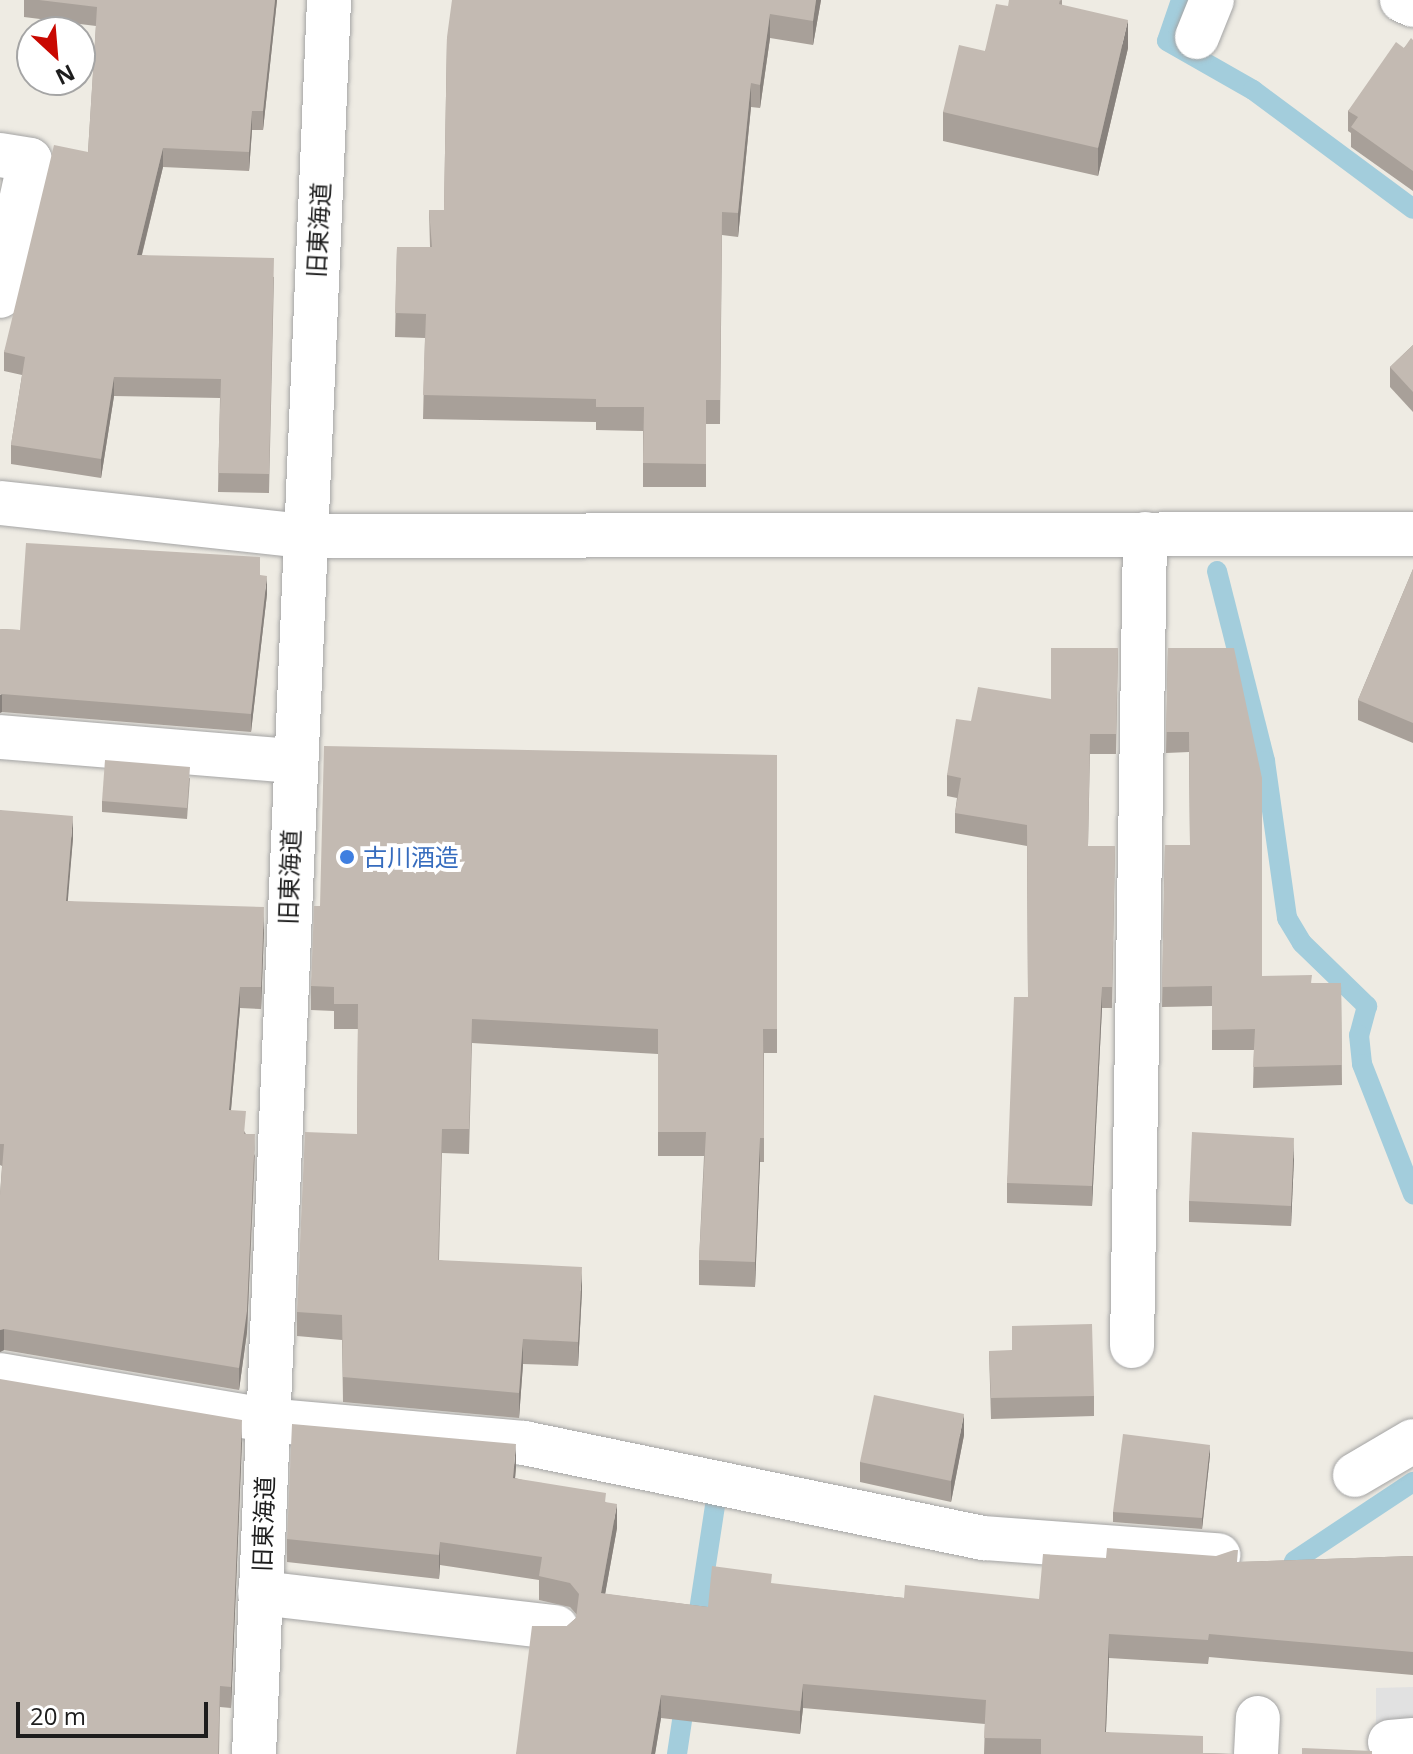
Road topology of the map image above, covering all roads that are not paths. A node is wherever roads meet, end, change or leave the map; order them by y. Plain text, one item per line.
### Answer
1 (329, 0) edge
2 (1402, 0) edge
3 (1413, 5) edge
4 (0, 155) edge
5 (0, 296) edge
6 (0, 503) edge
7 (1145, 534) junction
8 (1413, 534) edge
9 (303, 536) junction
10 (0, 737) edge
11 (293, 761) junction
12 (1132, 1346) dead end
13 (0, 1375) edge
14 (267, 1420) junction
15 (1413, 1441) edge
16 (1355, 1475) dead end
17 (1218, 1555) edge
18 (260, 1593) junction
19 (556, 1627) edge
20 (254, 1754) edge

1 - 9 street, 旧東海道
2 - 3 street
4 - 5 street
6 - 9 street
7 - 8 street
7 - 9 street
7 - 12 street
9 - 11 street, 旧東海道
10 - 11 street
11 - 14 street, 旧東海道
13 - 14 street
14 - 17 street
14 - 18 street, 旧東海道
15 - 16 street
18 - 19 street
18 - 20 street, 旧東海道

